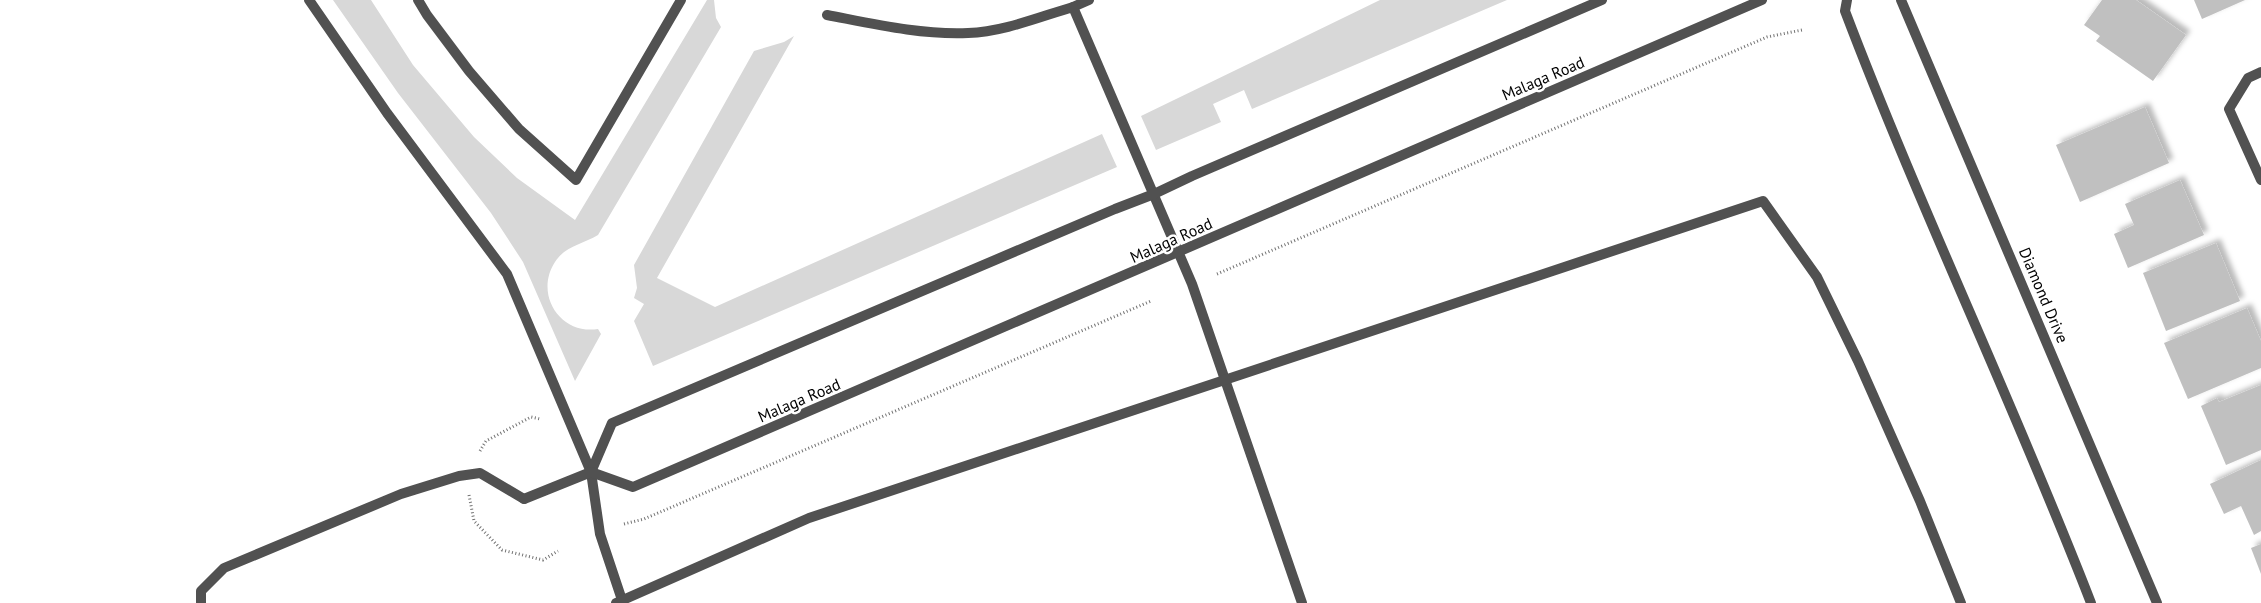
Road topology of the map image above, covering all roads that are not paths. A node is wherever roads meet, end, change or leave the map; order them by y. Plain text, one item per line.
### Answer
1 (309, 0) edge
2 (418, 0) edge
3 (681, 0) edge
4 (1089, 0) edge
5 (1602, 0) edge
6 (1762, 0) edge
7 (1847, 0) edge
8 (1901, 0) edge
9 (1072, 7) junction
10 (828, 15) dead end
11 (2261, 72) edge
12 (2261, 180) edge
13 (1154, 194) junction
14 (1178, 253) junction
15 (1225, 380) junction
16 (591, 472) junction
17 (619, 601) edge
18 (201, 603) edge
19 (1302, 603) edge
20 (1961, 603) edge
21 (2092, 603) edge
22 (2157, 603) edge

1 - 16 street
2 - 3 street
4 - 9 street
5 - 13 street
6 - 14 street, Malaga Road
7 - 21 street
8 - 22 street, Diamond Drive
9 - 10 street
9 - 13 street
11 - 12 street
13 - 14 street
13 - 16 street
14 - 15 street
14 - 16 street, Malaga Road
15 - 17 street
15 - 19 street
15 - 20 street
16 - 17 street
16 - 18 street

